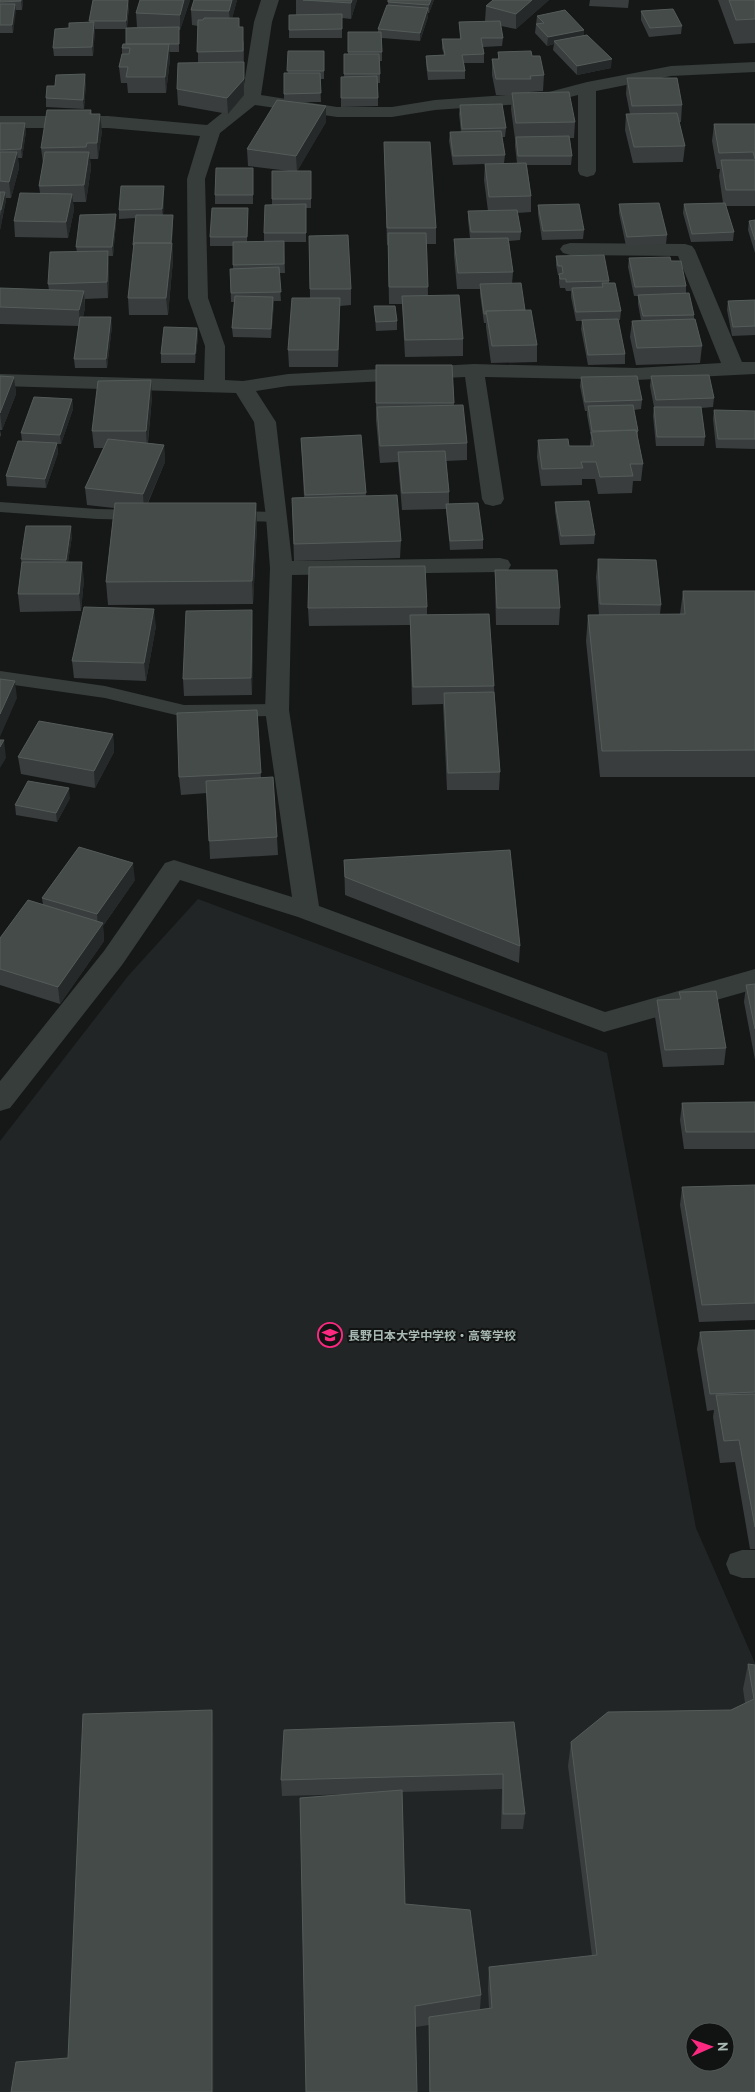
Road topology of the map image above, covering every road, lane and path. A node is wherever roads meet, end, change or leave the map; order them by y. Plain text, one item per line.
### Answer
1 (270, 0) edge
2 (755, 67) edge
3 (587, 87) junction
4 (251, 100) junction
5 (0, 122) edge
6 (211, 131) junction
7 (587, 171) dead end
8 (570, 249) dead end
9 (755, 368) edge
10 (734, 369) junction
11 (474, 370) junction
12 (0, 380) edge
13 (214, 385) junction
14 (243, 387) junction
15 (493, 499) dead end
16 (0, 507) edge
17 (164, 515) edge
18 (211, 516) edge
19 (277, 517) junction
20 (500, 565) dead end
21 (281, 568) junction
22 (0, 677) edge
23 (277, 710) junction
24 (306, 912) junction
25 (755, 979) edge
26 (0, 1101) edge

1 - 4 street
2 - 3 street
3 - 4 street
3 - 7 street
4 - 6 street
5 - 6 street
6 - 13 street
8 - 10 street
9 - 10 street
10 - 11 street
11 - 14 street
11 - 15 street
12 - 13 street
13 - 14 street
14 - 19 street
16 - 17 lane
18 - 19 lane
19 - 21 street
20 - 21 street
21 - 23 street
22 - 23 lane
23 - 24 street
24 - 25 street
24 - 26 street

